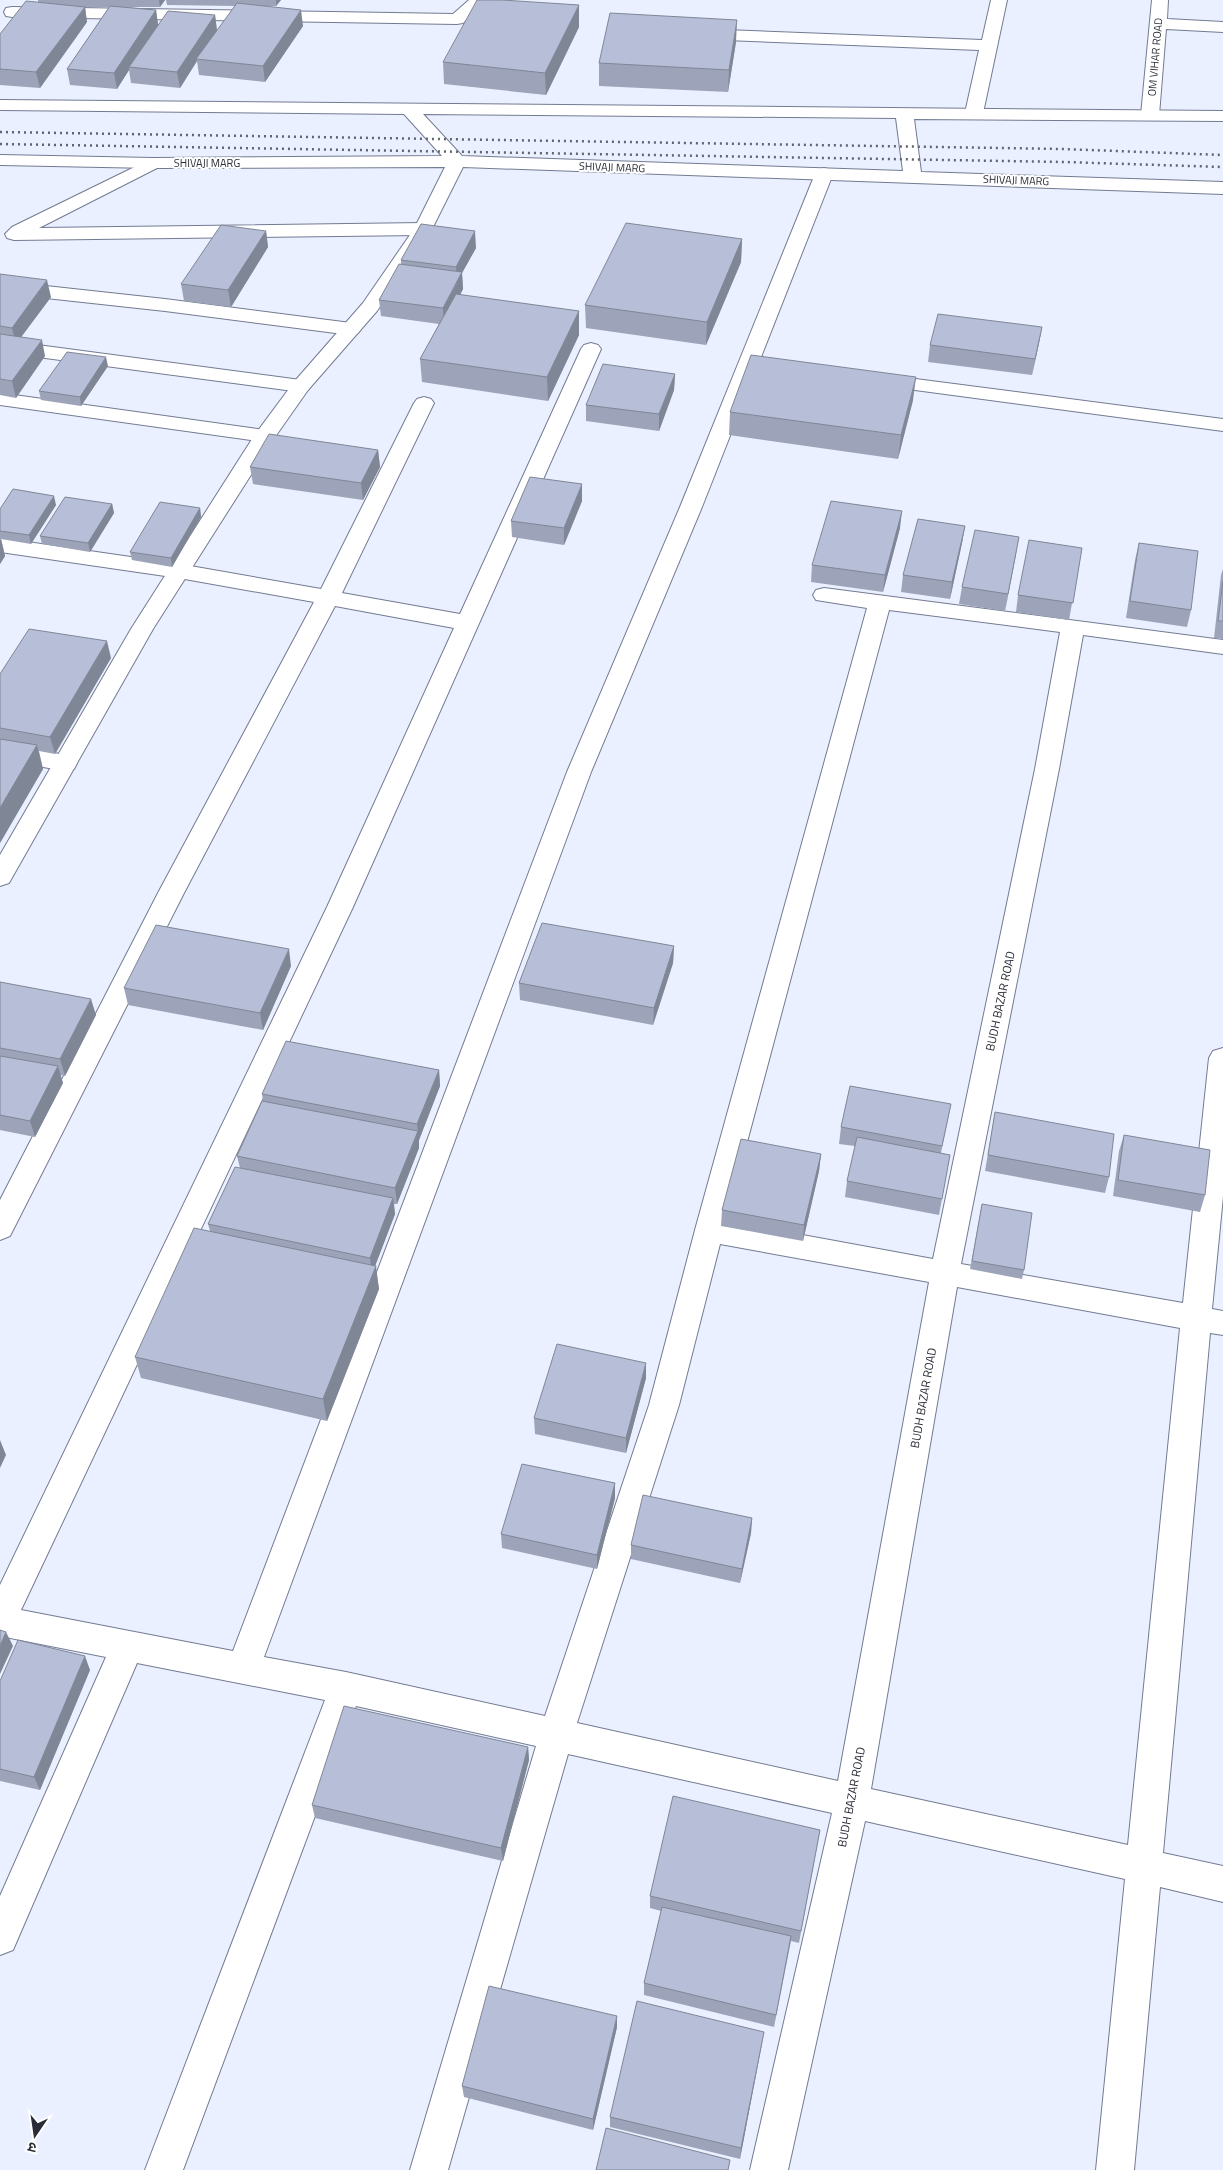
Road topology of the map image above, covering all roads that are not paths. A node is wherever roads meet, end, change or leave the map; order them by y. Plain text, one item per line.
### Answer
1 (289, 0) edge
2 (479, 0) edge
3 (999, 0) edge
4 (1160, 0) edge
5 (17, 6) edge
6 (278, 16) junction
7 (1157, 24) junction
8 (0, 25) edge
9 (1223, 27) edge
10 (686, 34) edge
11 (990, 45) junction
12 (0, 105) edge
13 (408, 108) junction
14 (904, 112) junction
15 (974, 113) junction
16 (1150, 115) junction
17 (1223, 116) edge
18 (0, 160) edge
19 (457, 161) junction
20 (153, 163) junction
21 (824, 174) junction
22 (913, 177) junction
23 (1223, 188) edge
24 (424, 229) junction
25 (7, 238) edge
26 (0, 287) edge
27 (351, 329) junction
28 (0, 346) edge
29 (591, 350) dead end
30 (858, 377) edge
31 (301, 386) junction
32 (0, 399) edge
33 (424, 402) dead end
34 (1223, 425) edge
35 (265, 436) junction
36 (0, 546) edge
37 (179, 571) junction
38 (824, 595) dead end
39 (328, 598) junction
40 (880, 602) junction
41 (468, 623) junction
42 (1073, 626) junction
43 (1223, 647) edge
44 (0, 751) edge
45 (65, 763) junction
46 (0, 877) edge
47 (1223, 1058) edge
48 (0, 1228) edge
49 (709, 1230) junction
50 (945, 1272) junction
51 (1209, 1321) edge
52 (0, 1621) edge
53 (128, 1645) junction
54 (244, 1668) junction
55 (346, 1688) junction
56 (556, 1735) junction
57 (852, 1801) junction
58 (1144, 1866) junction
59 (1223, 1884) edge
60 (0, 1937) edge
61 (164, 2170) edge
62 (429, 2170) edge
63 (769, 2170) edge
64 (1115, 2170) edge

1 - 6 street
2 - 6 street
3 - 11 street
4 - 7 street, OM VIHAR ROAD
5 - 6 street
5 - 8 street
7 - 9 street
7 - 16 street, OM VIHAR ROAD
10 - 11 street
11 - 15 street
12 - 13 street
13 - 14 street
13 - 19 street
14 - 15 street
14 - 22 street
15 - 16 street
16 - 17 street
18 - 20 street, SHIVAJI MARG
19 - 20 street, SHIVAJI MARG
19 - 21 street, SHIVAJI MARG
19 - 24 street
20 - 25 street
21 - 22 street, SHIVAJI MARG
21 - 54 street
22 - 23 street, SHIVAJI MARG
24 - 25 street
24 - 27 street
26 - 27 street
27 - 31 street
28 - 31 street
29 - 41 street
30 - 34 street
31 - 35 street
32 - 35 street
33 - 39 street
35 - 37 street
36 - 37 street
37 - 39 street
37 - 45 street
38 - 40 street
39 - 41 street
39 - 48 street
40 - 42 street
40 - 49 street
41 - 52 street
42 - 43 street
42 - 50 street, BUDH BAZAR ROAD
44 - 45 street
45 - 46 street
47 - 51 street
49 - 50 street
49 - 56 street
50 - 51 street
50 - 57 street, BUDH BAZAR ROAD
51 - 58 street
52 - 53 street
53 - 54 street
53 - 60 street
54 - 55 street
55 - 56 street
55 - 61 street
56 - 57 street
56 - 62 street
57 - 58 street
57 - 63 street, BUDH BAZAR ROAD
58 - 59 street
58 - 64 street

